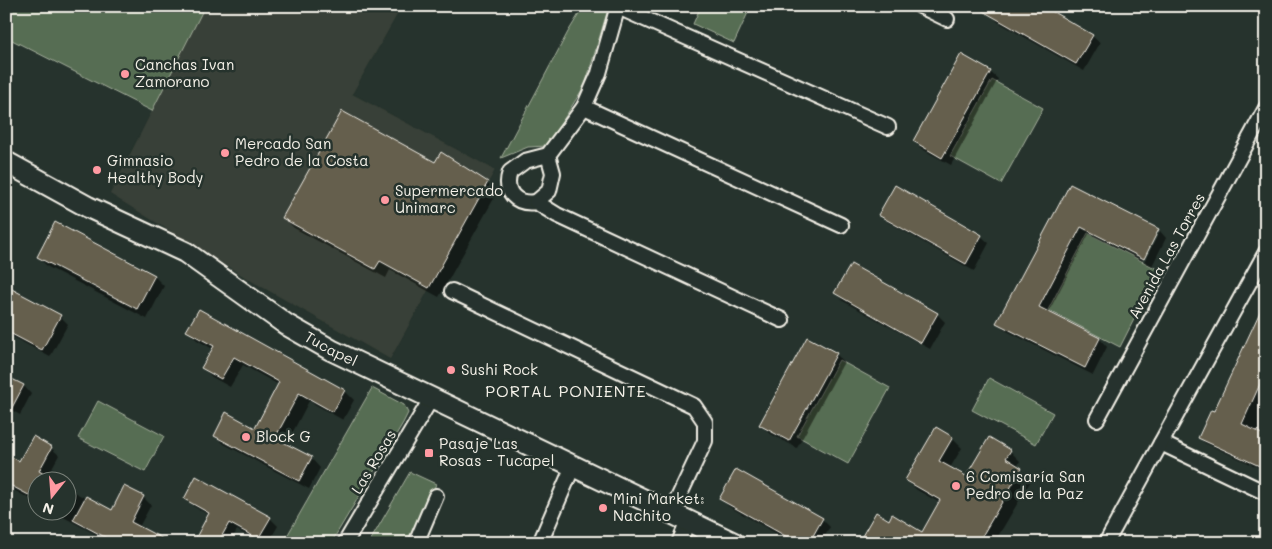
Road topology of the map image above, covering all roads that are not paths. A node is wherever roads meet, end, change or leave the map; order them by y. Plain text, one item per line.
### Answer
1 (920, 6) edge
2 (618, 7) edge
3 (947, 19) dead end
4 (584, 107) junction
5 (1266, 108) edge
6 (888, 128) dead end
7 (548, 155) junction
8 (6, 162) edge
9 (536, 202) junction
10 (841, 225) dead end
11 (1266, 252) edge
12 (452, 291) dead end
13 (782, 320) dead end
14 (431, 398) junction
15 (1096, 419) dead end
16 (1161, 443) junction
17 (573, 466) junction
18 (1266, 493) edge
19 (436, 496) dead end
20 (680, 517) junction
21 (345, 543) edge
22 (416, 543) edge
23 (540, 543) edge
24 (679, 543) edge
25 (734, 543) edge
26 (1106, 543) edge

1 - 3 street
2 - 4 street
2 - 6 street
4 - 7 street
4 - 10 street
5 - 15 street, Avenida Las Torres
7 - 9 street
7 - 9 street
8 - 14 main road, Tucapel
9 - 13 street
11 - 16 street
12 - 20 street
14 - 17 main road, Tucapel
14 - 21 street, Las Rosas
16 - 18 street
16 - 26 street
17 - 20 main road, Tucapel
17 - 23 street
19 - 22 street
20 - 24 street
20 - 25 main road, Tucapel

